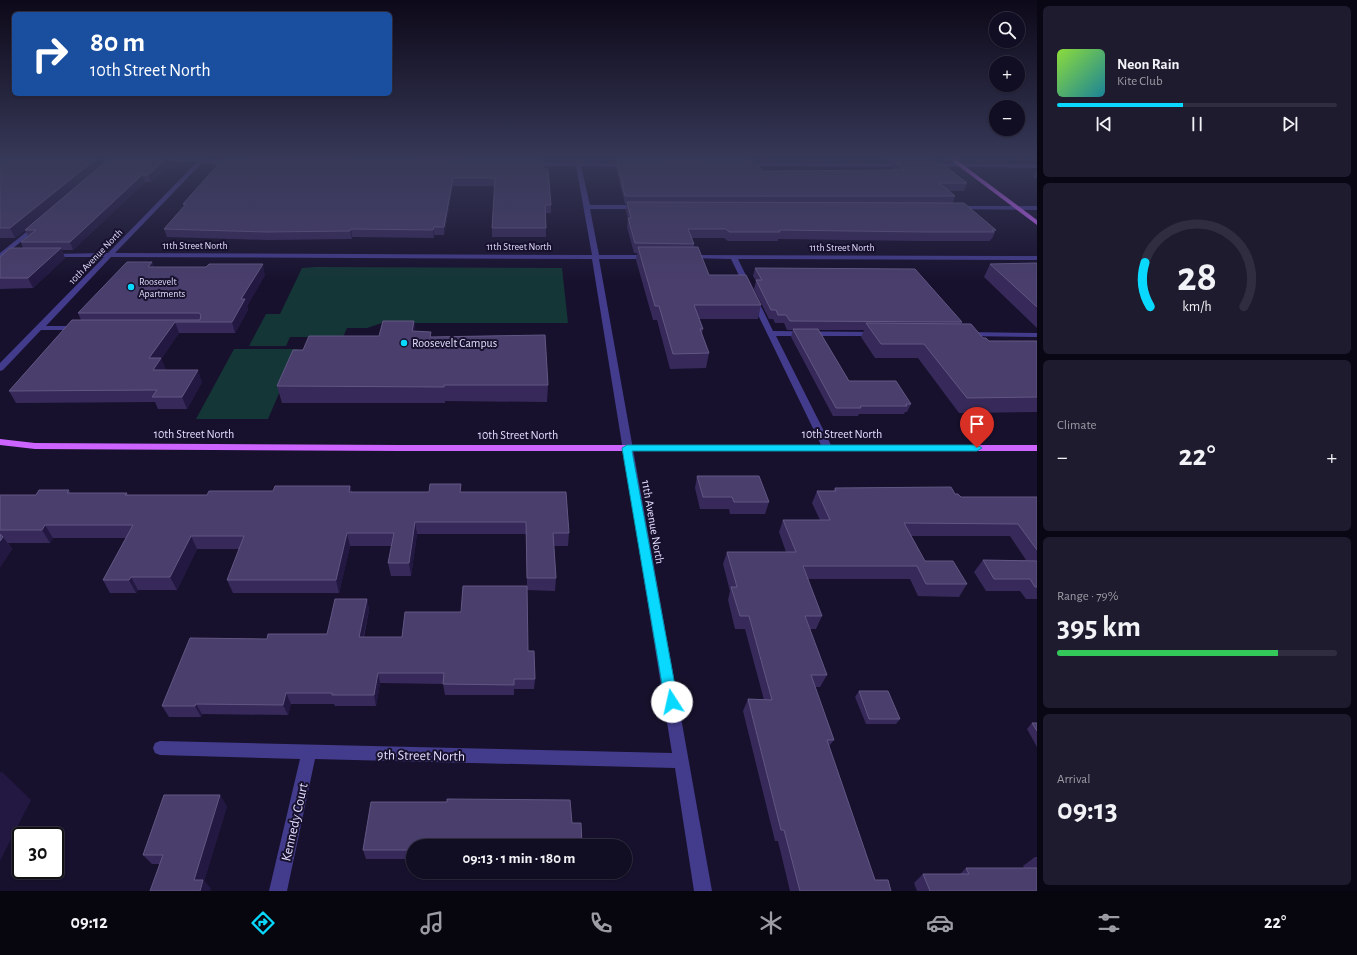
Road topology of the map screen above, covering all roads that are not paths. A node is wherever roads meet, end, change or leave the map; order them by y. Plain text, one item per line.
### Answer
1 (163, 200) edge
2 (585, 200) edge
3 (1006, 200) edge
4 (587, 207) junction
5 (649, 207) edge
6 (948, 208) edge
7 (1017, 208) junction
8 (1037, 208) edge
9 (44, 220) edge
10 (1037, 223) edge
11 (18, 254) edge
12 (1, 255) edge
13 (41, 255) edge
14 (109, 255) junction
15 (595, 256) junction
16 (661, 257) edge
17 (677, 257) edge
18 (733, 257) junction
19 (1037, 258) edge
20 (39, 328) junction
21 (85, 328) edge
22 (771, 333) junction
23 (880, 334) edge
24 (959, 334) edge
25 (1037, 335) edge
26 (0, 368) edge
27 (0, 442) edge
28 (828, 447) junction
29 (627, 448) junction
30 (1037, 448) edge
31 (160, 748) dead end
32 (310, 752) junction
33 (682, 761) junction
34 (278, 891) edge
35 (703, 891) edge

1 - 14 street, 10th Avenue North
2 - 4 street, 11th Avenue North
3 - 7 main road
4 - 5 street
4 - 15 street, 11th Avenue North
6 - 7 street
7 - 8 street
7 - 10 main road
9 - 12 street
11 - 12 street
13 - 14 street, 11th Street North
14 - 15 street, 11th Street North
14 - 20 street, 10th Avenue North
15 - 16 street, 11th Street North
15 - 29 street, 11th Avenue North
17 - 18 street, 11th Street North
18 - 19 street, 11th Street North
18 - 22 street
20 - 21 street
20 - 26 street, 10th Avenue North
22 - 23 street
22 - 28 street
24 - 25 street
27 - 29 main road, 10th Street North
28 - 29 main road, 10th Street North
28 - 30 main road, 10th Street North
29 - 33 street, 11th Avenue North
31 - 32 street, 9th Street North
32 - 33 street, 9th Street North
32 - 34 street, Kennedy Court
33 - 35 street, 11th Avenue North

